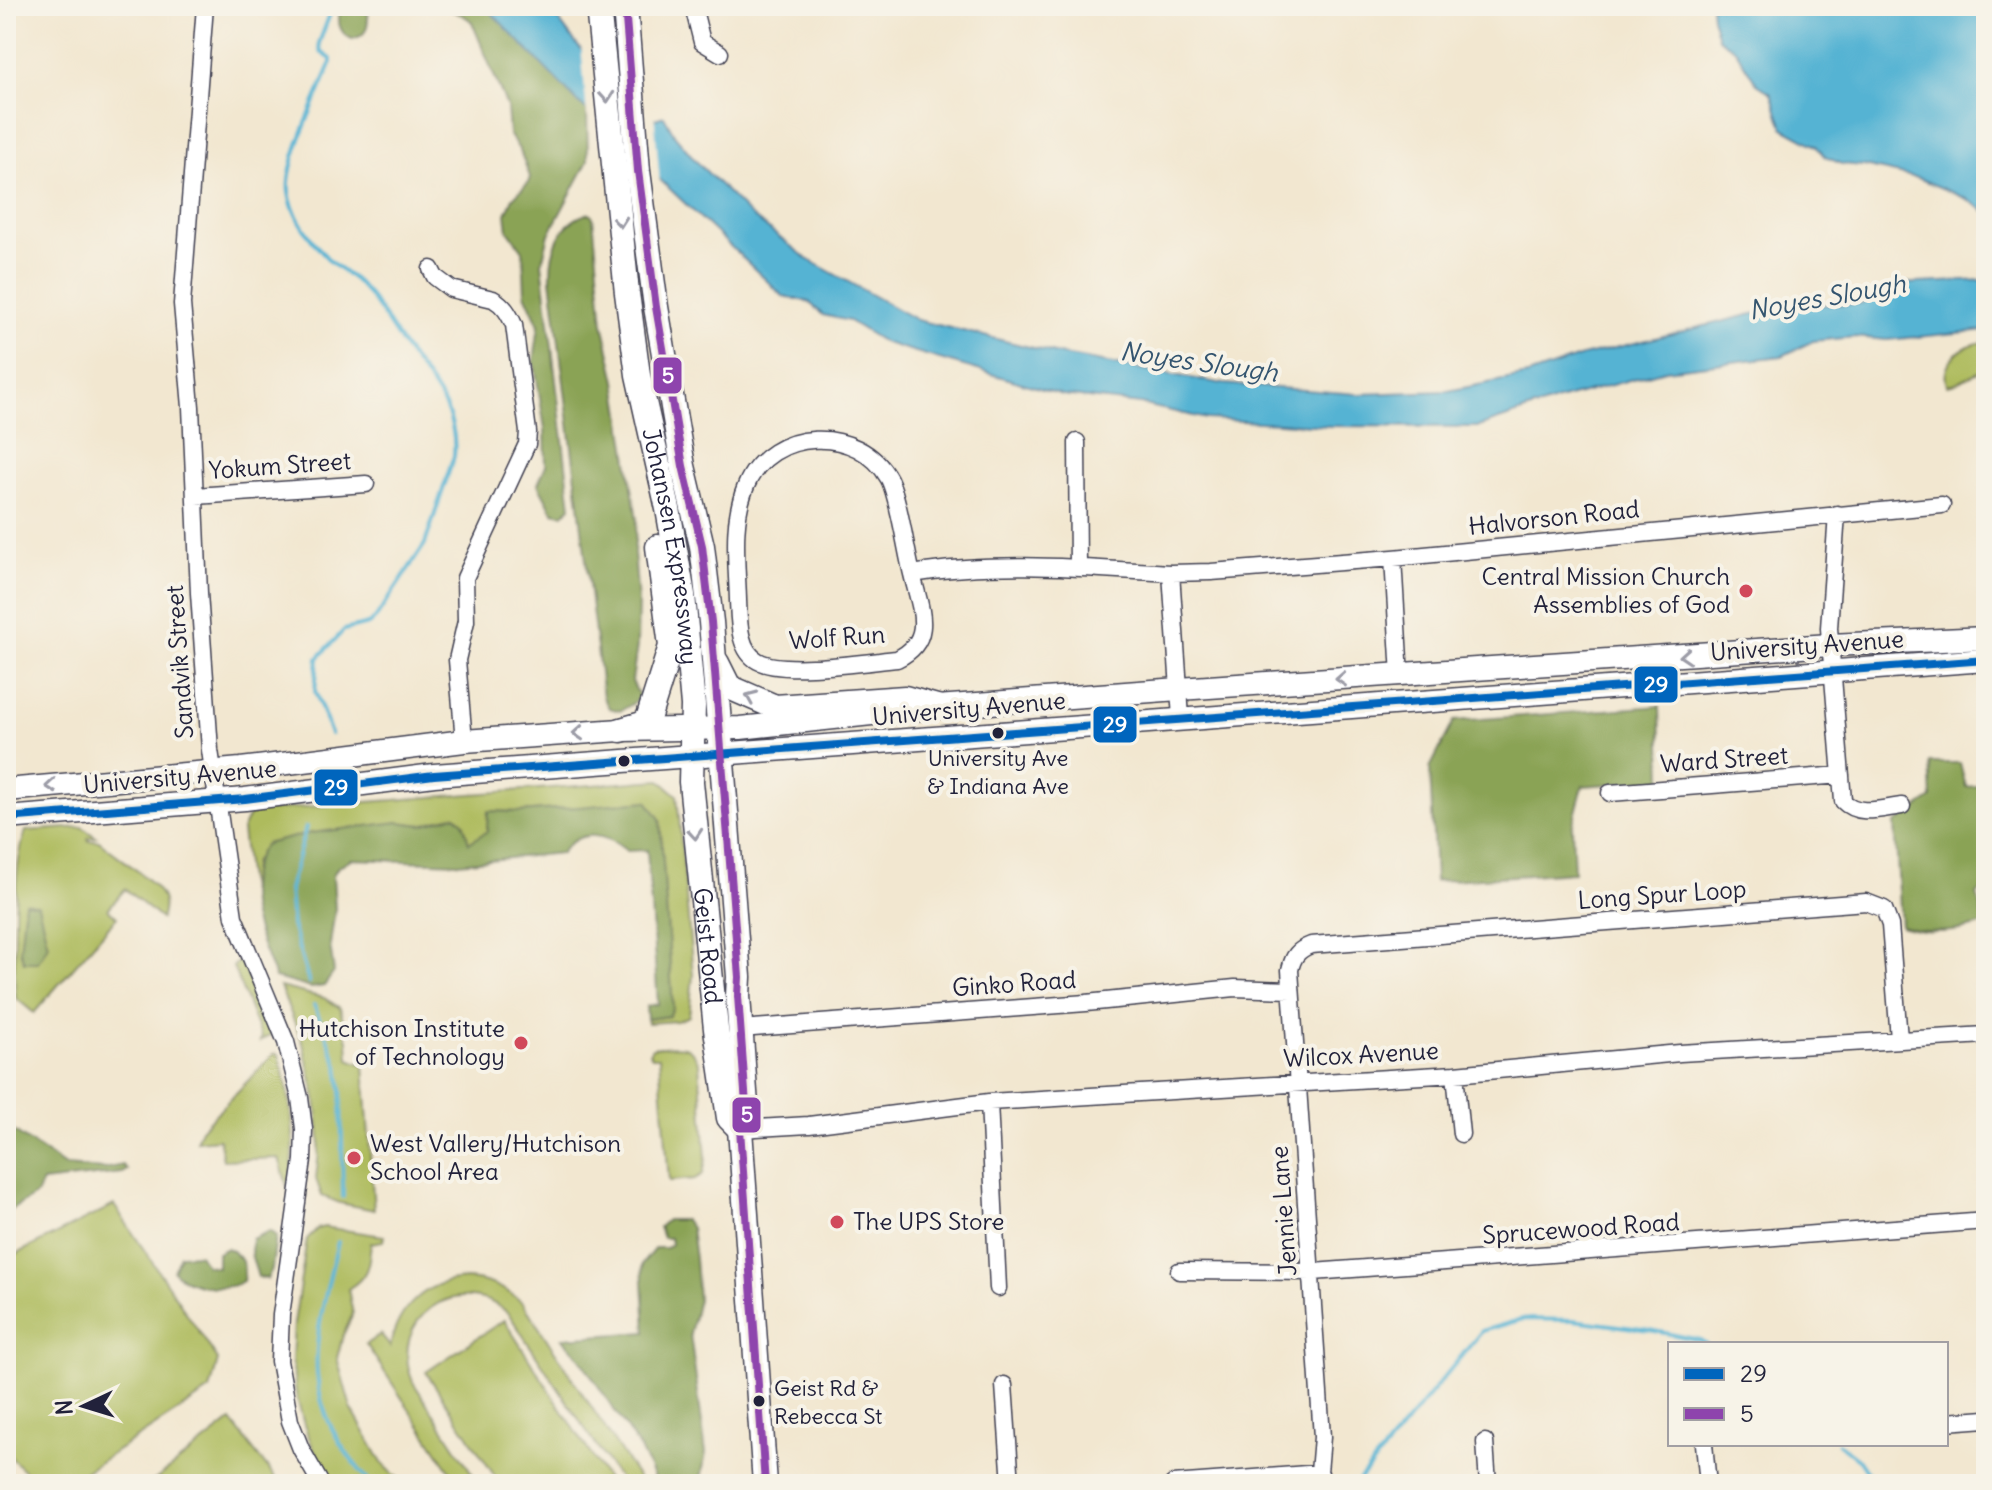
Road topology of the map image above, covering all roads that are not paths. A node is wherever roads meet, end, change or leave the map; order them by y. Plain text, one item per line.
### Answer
1 (205, 6) edge
2 (598, 6) edge
3 (625, 6) edge
4 (693, 6) edge
5 (720, 53) dead end
6 (431, 269) dead end
7 (638, 375) junction
8 (1077, 442) dead end
9 (366, 484) dead end
10 (196, 496) junction
11 (1942, 505) dead end
12 (1837, 514) junction
13 (1393, 558) junction
14 (1078, 568) junction
15 (1171, 573) junction
16 (912, 574) junction
17 (1986, 638) edge
18 (1830, 645) junction
19 (713, 652) junction
20 (1986, 660) edge
21 (1832, 669) junction
22 (1400, 676) junction
23 (1179, 689) junction
24 (937, 707) junction
25 (1181, 718) junction
26 (692, 729) junction
27 (720, 729) junction
28 (621, 730) junction
29 (464, 741) junction
30 (722, 755) junction
31 (691, 757) junction
32 (212, 772) junction
33 (1841, 775) junction
34 (6, 790) edge
35 (1610, 793) dead end
36 (216, 801) junction
37 (1902, 806) dead end
38 (6, 818) edge
39 (1311, 945) joint
40 (1291, 990) junction
41 (740, 1029) junction
42 (1986, 1035) edge
43 (1899, 1039) junction
44 (1986, 1051) edge
45 (1455, 1074) junction
46 (1299, 1083) junction
47 (989, 1102) junction
48 (740, 1129) junction
49 (1461, 1134) dead end
50 (1986, 1221) edge
51 (1179, 1271) dead end
52 (1313, 1272) junction
53 (998, 1288) dead end
54 (1004, 1385) dead end
55 (1986, 1419) edge
56 (1948, 1422) edge
57 (1485, 1442) dead end
58 (1704, 1446) edge
59 (1319, 1478) edge
60 (321, 1484) edge
61 (765, 1484) edge
62 (1011, 1484) edge
63 (1173, 1484) edge
64 (1488, 1484) edge
65 (1708, 1484) edge

1 - 10 street, Sandvik Street
2 -> 7 highway, Johansen Expressway
3 - 19 highway, Johansen Expressway
4 - 5 street
6 - 29 street
7 - 26 highway, Johansen Expressway
7 - 28 highway
8 - 14 street
9 - 10 street, Yokum Street
10 - 32 street, Sandvik Street
11 - 12 street, Halvorson Road
12 - 13 street, Halvorson Road
12 - 18 street
13 - 15 street, Halvorson Road
13 - 22 street
14 - 15 street
14 - 16 street
15 - 23 street
16 - 16 street, Wolf Run
17 - 18 main road, University Avenue
18 - 21 street
18 -> 22 main road, University Avenue
24 -> 19 highway
19 - 27 highway, Johansen Expressway
20 - 21 main road, University Avenue
21 - 25 main road, University Avenue
21 - 33 street
22 -> 23 main road, University Avenue
23 - 24 main road, University Avenue
23 - 25 street
24 - 27 main road, University Avenue
25 - 30 main road, University Avenue
26 - 27 main road, University Avenue
26 - 28 main road, University Avenue
26 - 31 highway, Johansen Expressway
27 - 30 highway, Johansen Expressway
28 -> 29 main road, University Avenue
29 - 32 main road, University Avenue
30 - 31 main road, University Avenue
30 - 41 highway, Geist Road
31 - 36 main road, University Avenue
31 -> 48 highway, Geist Road
32 -> 34 main road, University Avenue
32 - 36 street, Sandvik Street
33 - 35 street, Ward Street
33 - 37 street
36 - 38 main road, University Avenue
36 - 60 street, Sandvik Street
39 - 40 street, Jennie Lane
39 - 43 street, Long Spur Loop
40 - 41 street, Ginko Road
40 - 46 street, Jennie Lane
41 - 48 highway, Geist Road
42 - 43 street, Wilcox Avenue
42 - 44 street
43 - 45 street, Wilcox Avenue
45 - 46 street, Wilcox Avenue
45 - 49 street
46 - 47 street, Wilcox Avenue
46 - 52 street, Jennie Lane
47 - 48 street, Wilcox Avenue
47 - 53 street
48 - 61 highway, Geist Road
50 - 52 street, Sprucewood Road
51 - 52 street, Sprucewood Road
52 - 59 street, Jennie Lane
54 - 62 street
55 - 56 street
57 - 64 street
58 - 65 street
59 - 63 street

